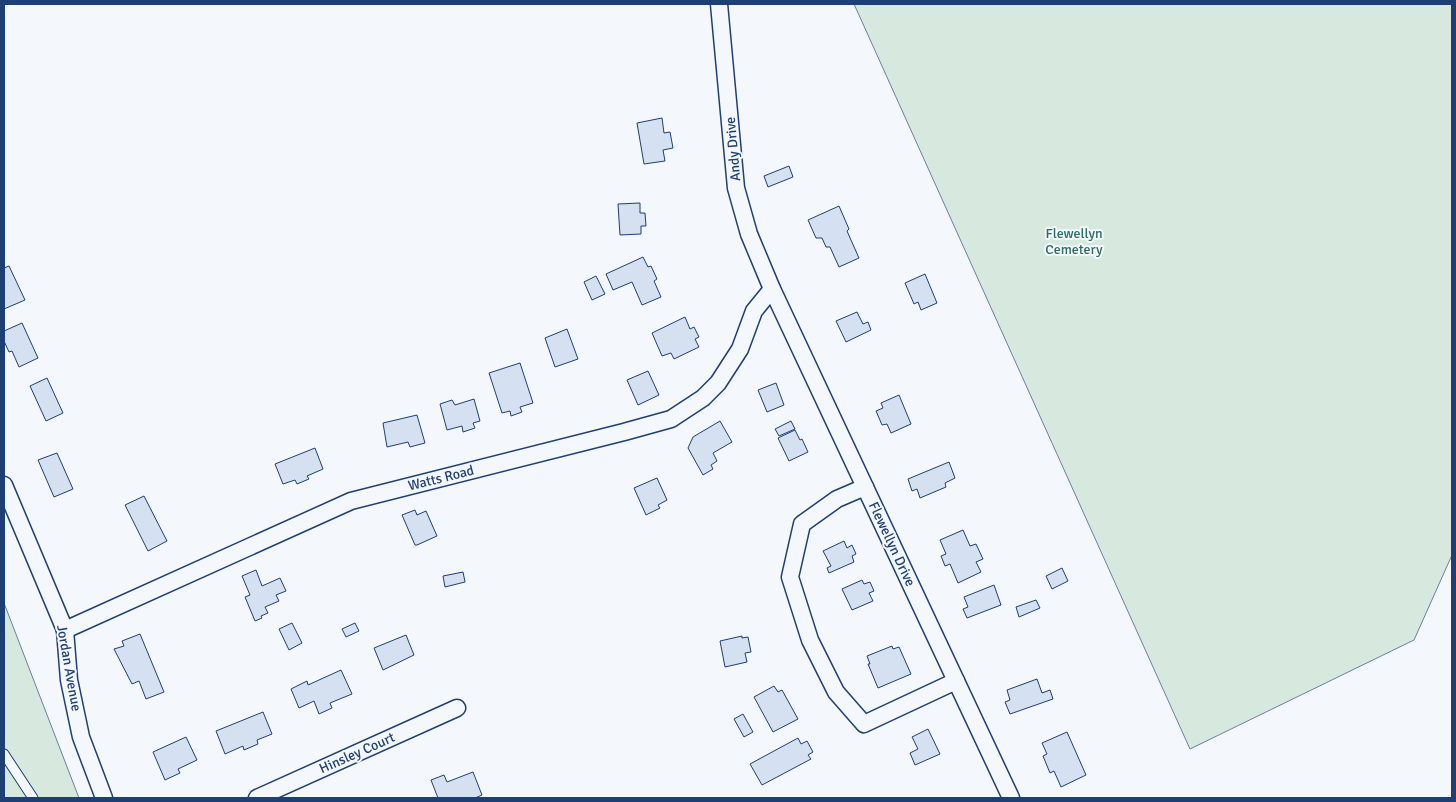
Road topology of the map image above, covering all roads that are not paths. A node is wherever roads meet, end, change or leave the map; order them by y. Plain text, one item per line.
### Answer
1 (719, 4) edge
2 (772, 289) junction
3 (4, 485) edge
4 (865, 487) junction
5 (64, 630) junction
6 (956, 681) junction
7 (457, 708) dead end
8 (4, 754) edge
9 (33, 798) edge
10 (104, 798) edge
11 (257, 798) edge
12 (1011, 798) edge

1 - 2 street, Andy Drive
2 - 4 street, Flewellyn Drive
2 - 5 street, Watts Road
3 - 5 street, Jordan Avenue
4 - 6 street, Flewellyn Drive
4 - 6 street
5 - 10 street, Jordan Avenue
6 - 12 street, Flewellyn Drive
7 - 11 street, Hinsley Court
8 - 9 lane

